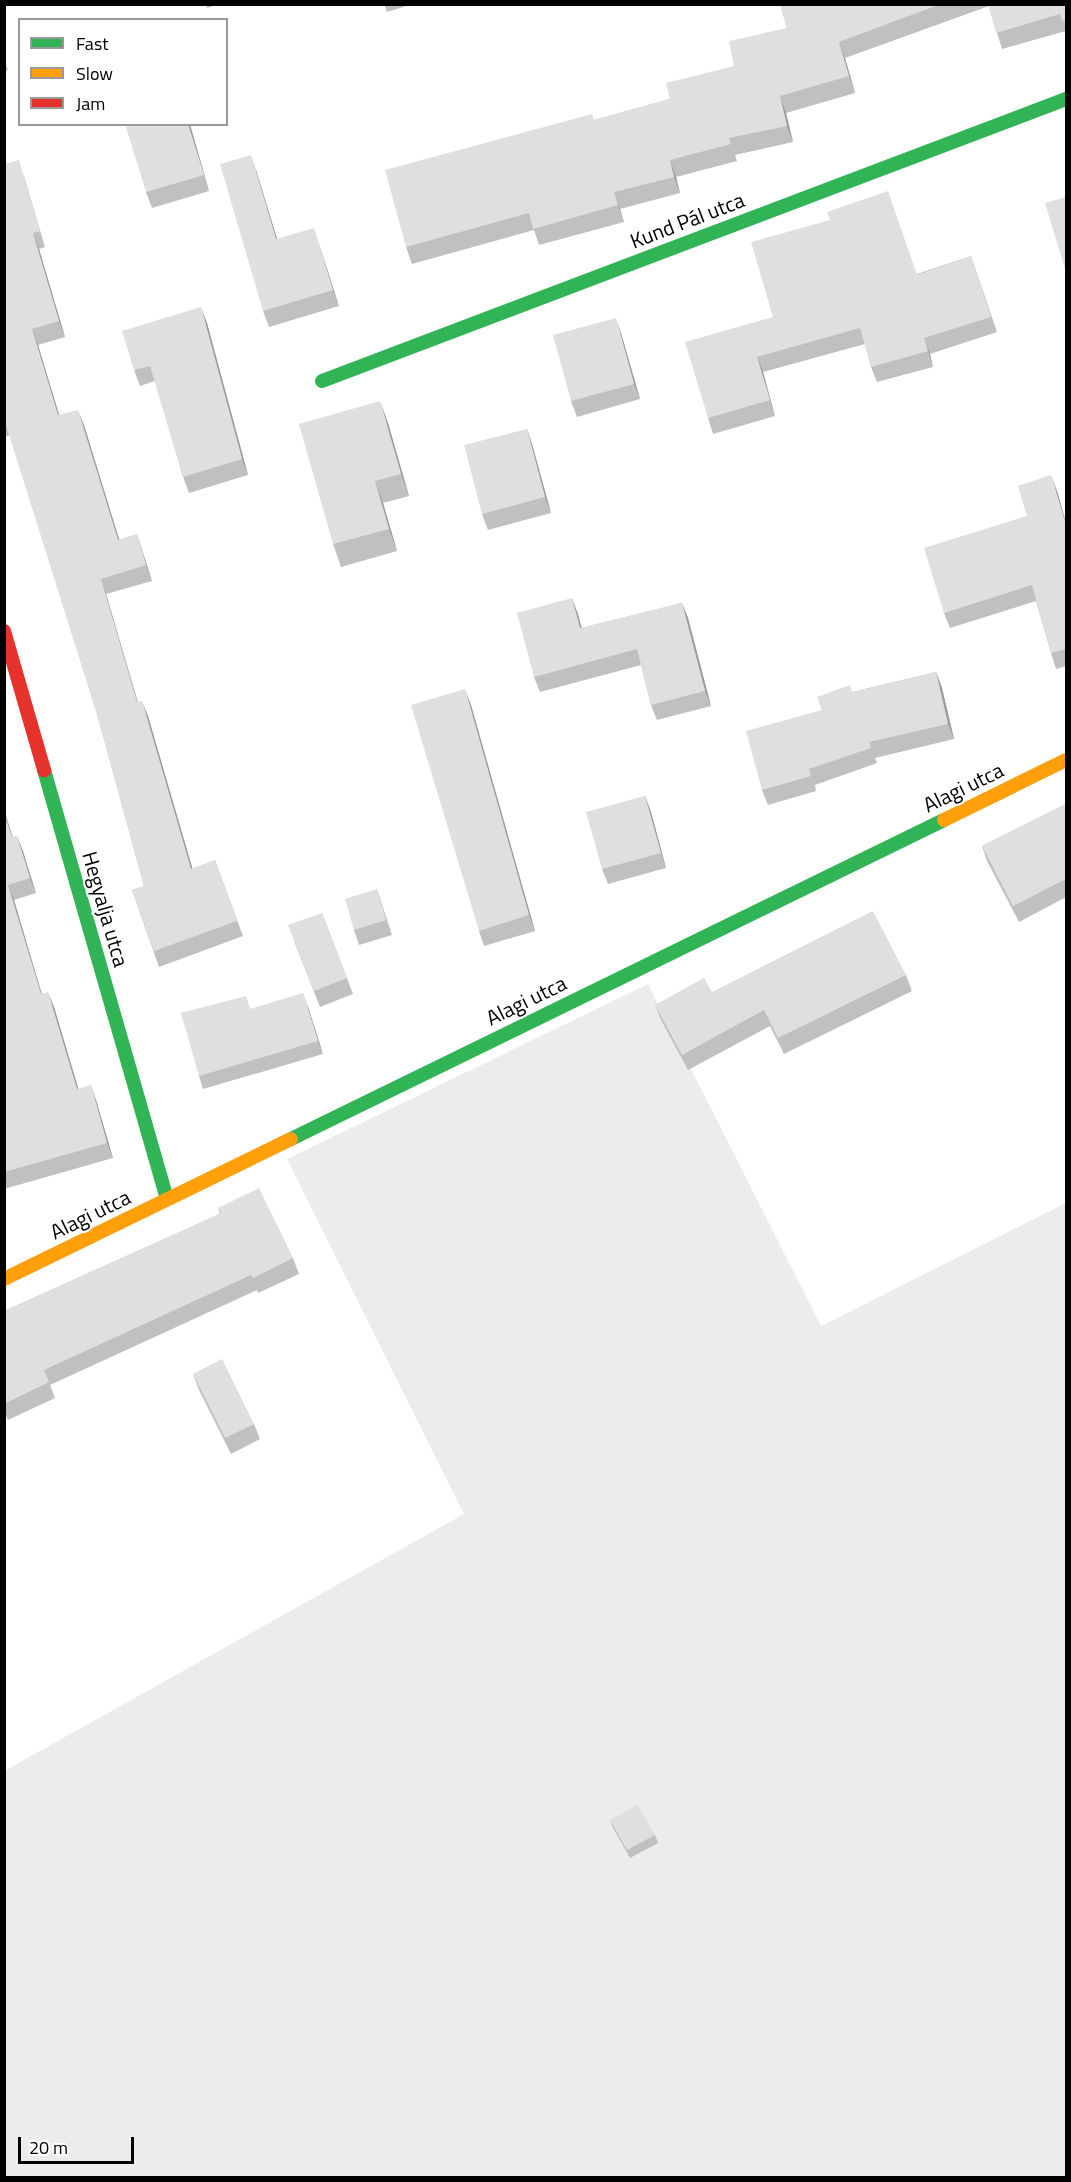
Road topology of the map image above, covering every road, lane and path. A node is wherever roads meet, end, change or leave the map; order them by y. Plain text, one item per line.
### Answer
1 (1066, 99) edge
2 (322, 381) dead end
3 (4, 631) edge
4 (1066, 760) edge
5 (167, 1199) junction
6 (4, 1279) edge

1 - 2 street, Kund Pál utca
3 - 5 street, Hegyalja utca
4 - 5 street, Alagi utca
5 - 6 street, Alagi utca

